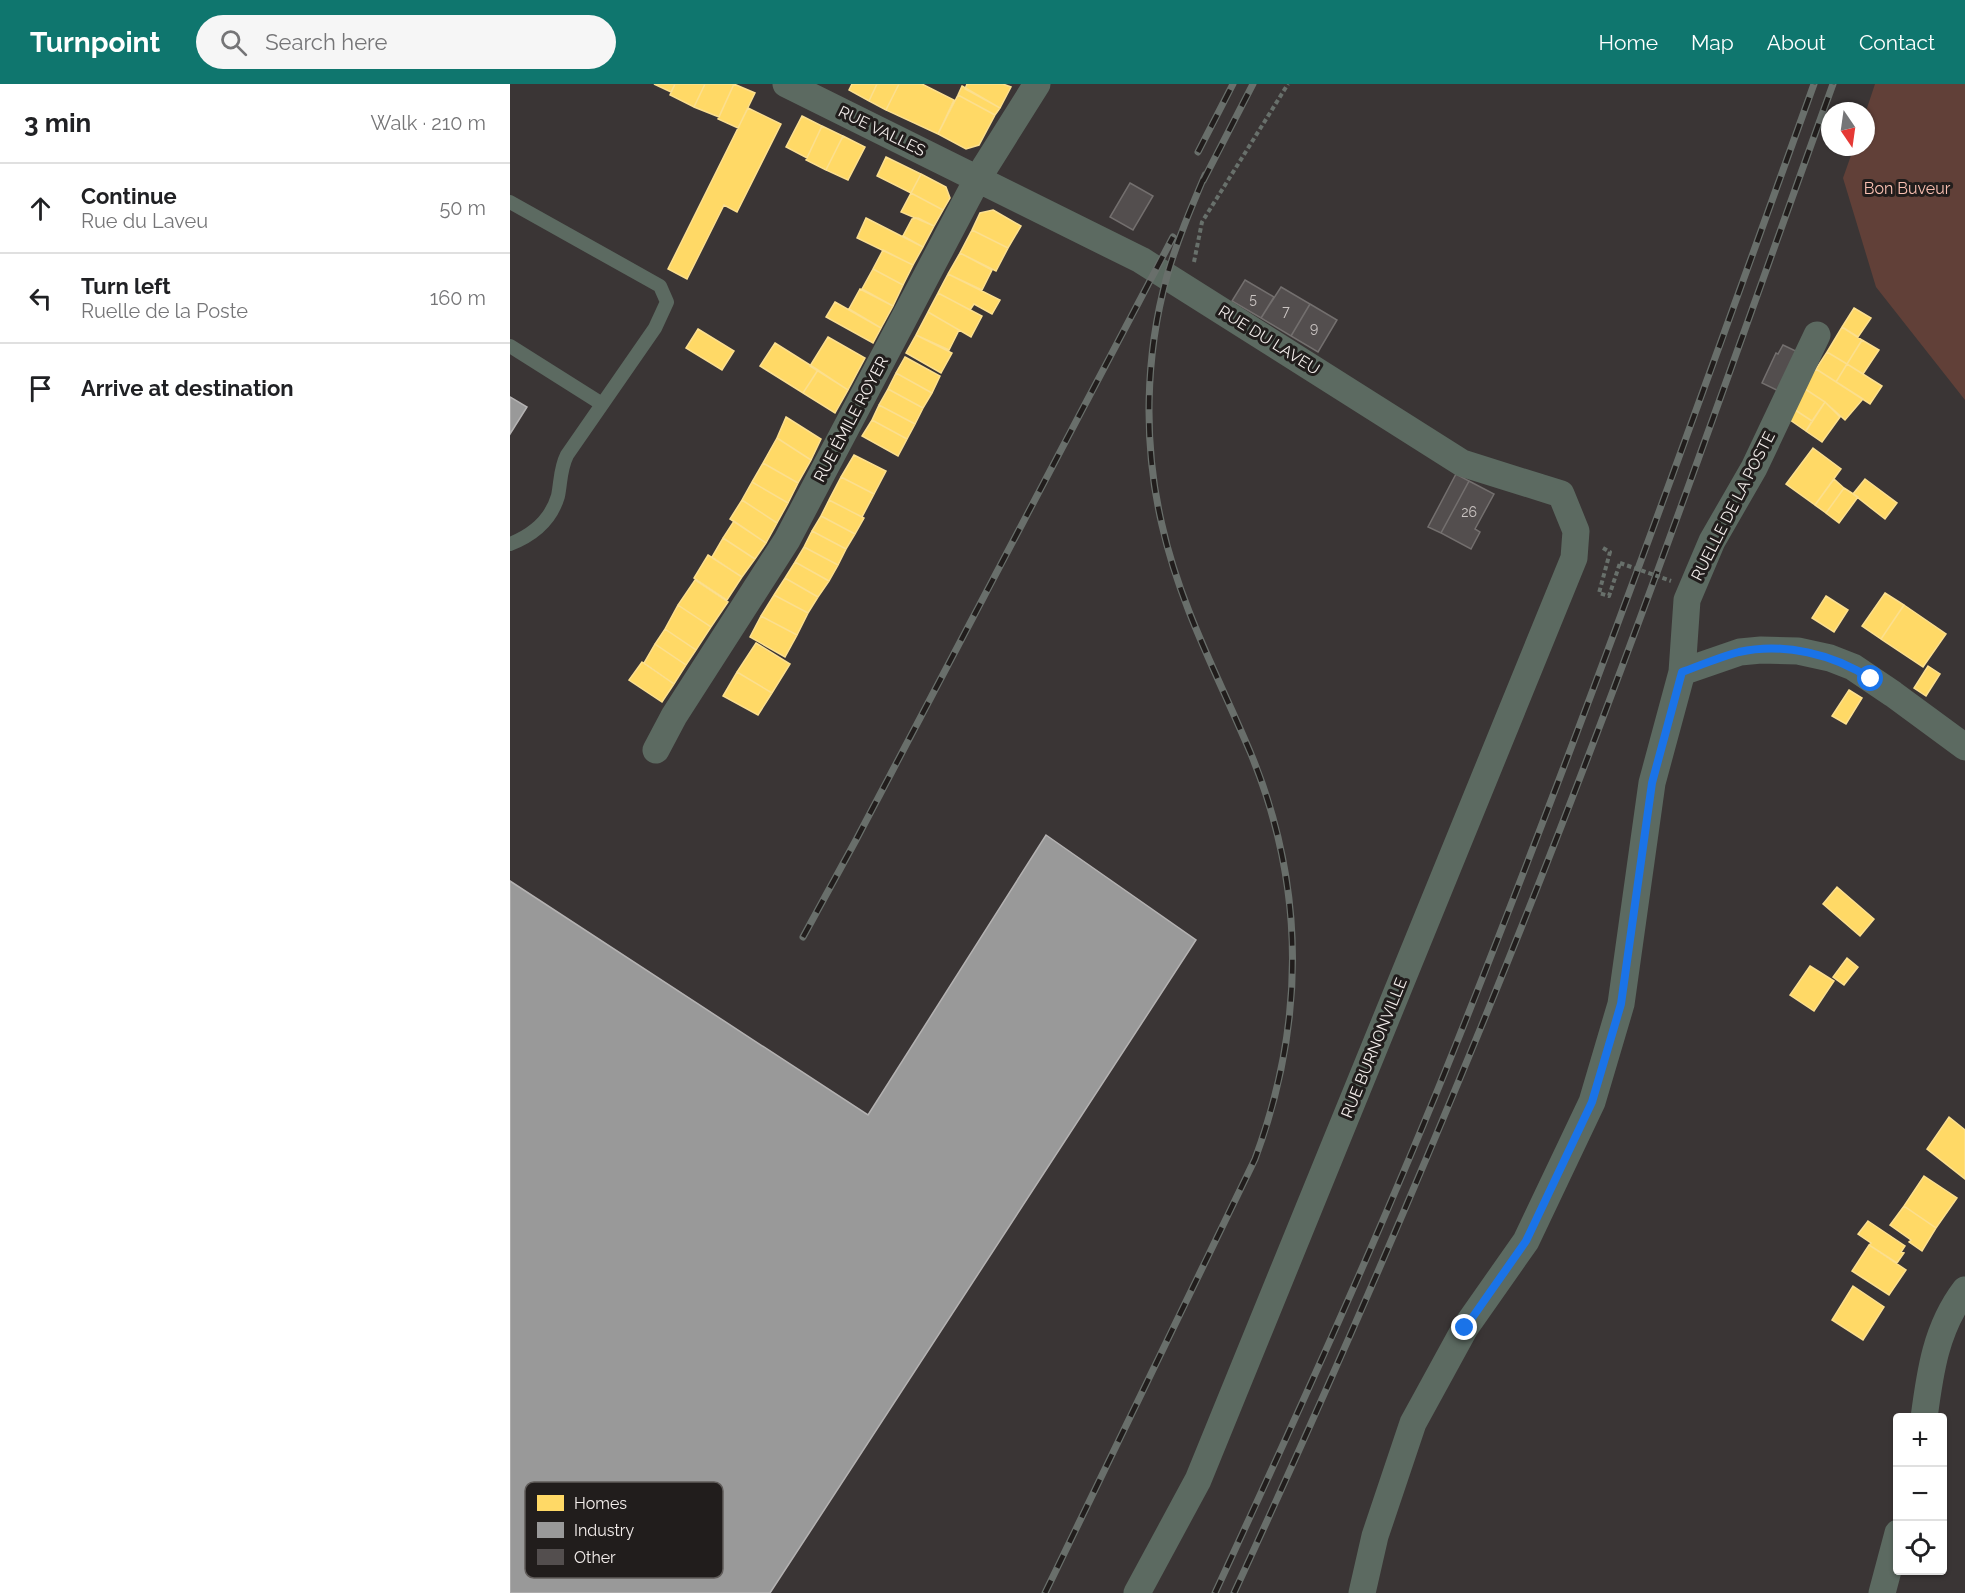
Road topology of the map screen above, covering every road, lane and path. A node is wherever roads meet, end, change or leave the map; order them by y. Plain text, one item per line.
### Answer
1 (786, 84) edge
2 (1037, 84) edge
3 (1288, 84) edge
4 (978, 178) junction
5 (510, 202) edge
6 (1188, 289) junction
7 (1817, 335) dead end
8 (510, 346) edge
9 (602, 404) junction
10 (1561, 494) joint
11 (510, 543) edge
12 (1610, 552) dead end
13 (1671, 581) dead end
14 (1682, 672) junction
15 (1965, 747) edge
16 (656, 750) dead end
17 (1965, 1290) edge
18 (1925, 1413) edge
19 (1893, 1552) edge
20 (1137, 1593) edge
21 (1362, 1593) edge
22 (1882, 1593) edge

1 - 4 street, RUE VALLES
2 - 4 street, RUE ÉMILE ROYER
3 - 6 path
4 - 6 street, RUE DU LAVEU
4 - 16 street, RUE ÉMILE ROYER
5 - 9 lane
6 - 10 street, RUE DU LAVEU
7 - 14 street, RUELLE DE LA POSTE
8 - 9 lane
9 - 11 lane
10 - 20 street, RUE BURNONVILLE
12 - 13 path, bridge
14 - 15 street
14 - 21 street, RUELLE DE LA POSTE
17 - 18 street
19 - 22 street

